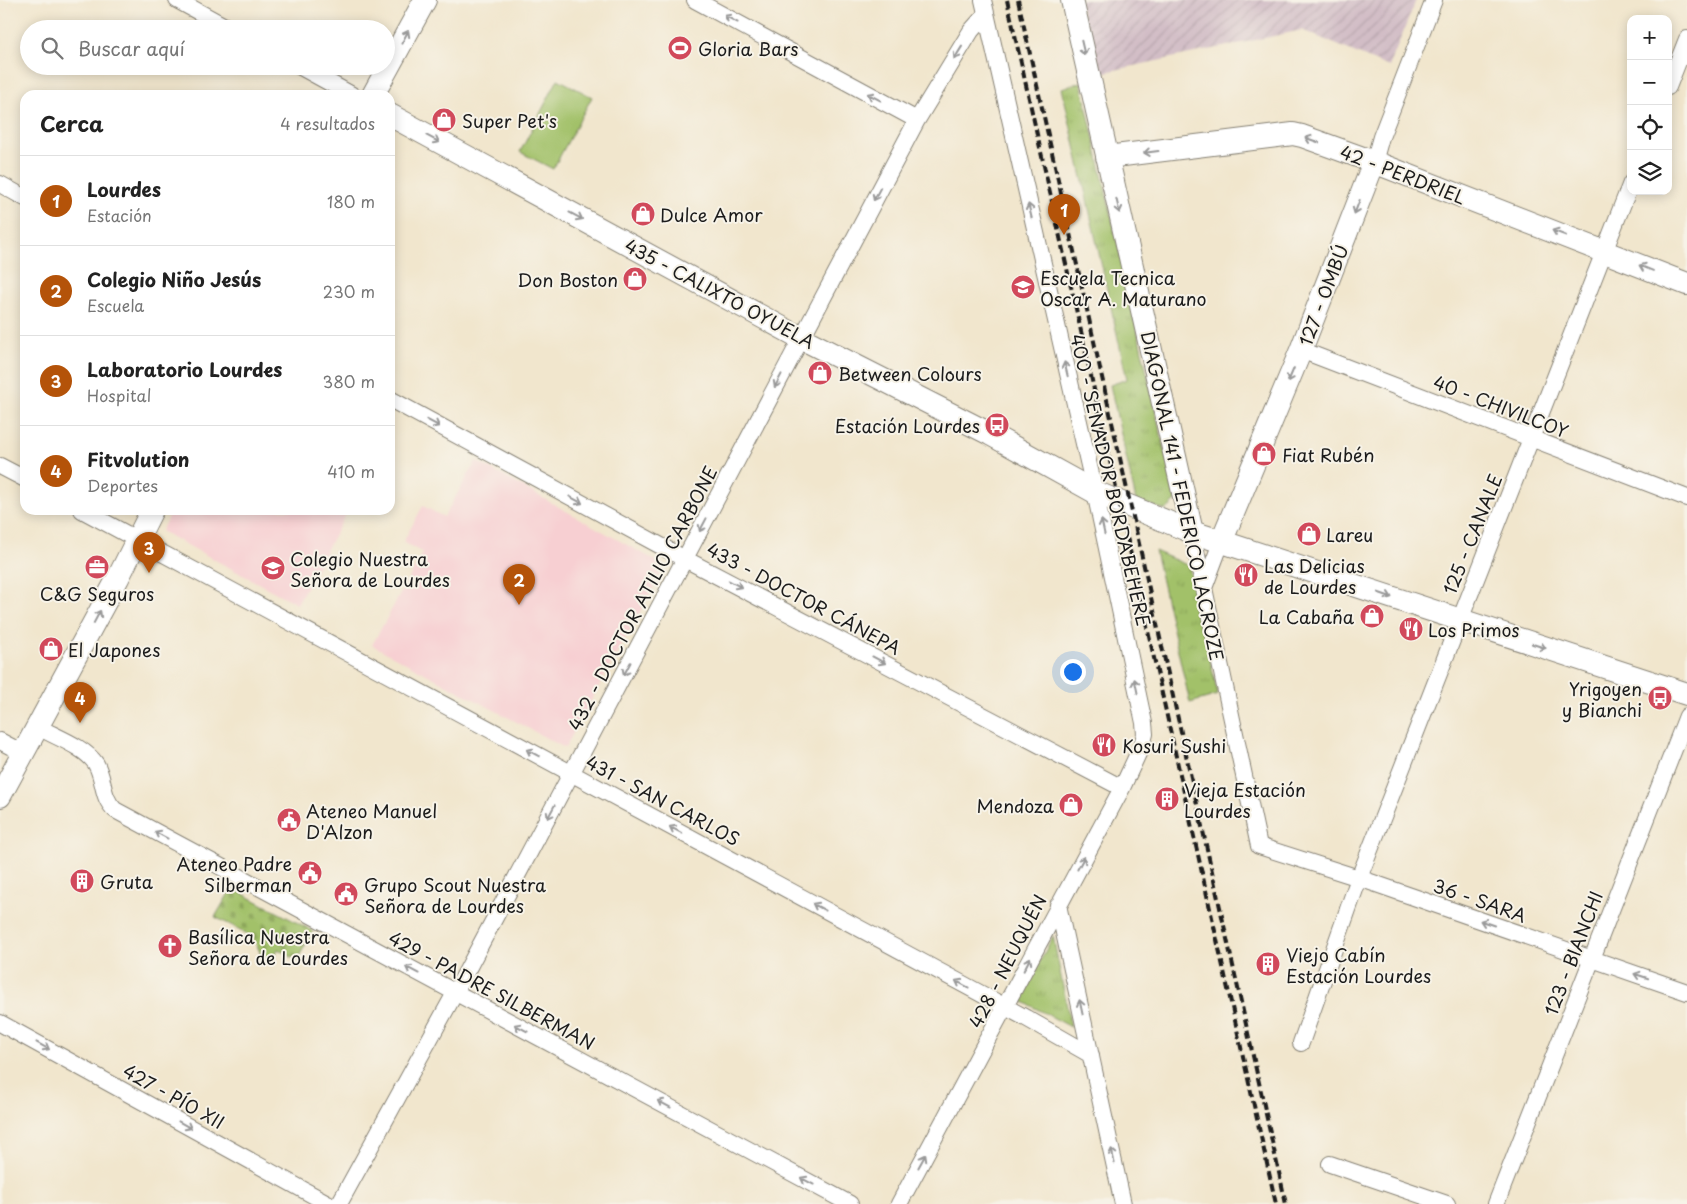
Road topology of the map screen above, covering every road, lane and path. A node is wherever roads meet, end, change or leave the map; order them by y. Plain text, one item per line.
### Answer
1 (177, 0) edge
2 (425, 0) edge
3 (695, 0) edge
4 (1072, 0) edge
5 (1434, 0) edge
6 (984, 7) edge
7 (214, 20) edge
8 (1687, 39) edge
9 (395, 55) edge
10 (315, 75) edge
11 (384, 75) edge
12 (1672, 77) edge
13 (343, 90) edge
14 (376, 90) edge
15 (395, 119) edge
16 (916, 120) junction
17 (1107, 157) junction
18 (1374, 162) junction
19 (0, 184) edge
20 (1627, 193) edge
21 (20, 195) edge
22 (1604, 251) junction
23 (1687, 284) edge
24 (801, 338) junction
25 (1301, 350) junction
26 (395, 403) edge
27 (1531, 439) junction
28 (0, 466) edge
29 (20, 476) edge
30 (1095, 492) junction
31 (1687, 498) edge
32 (91, 515) edge
33 (149, 515) edge
34 (1192, 532) junction
35 (137, 539) junction
36 (1222, 540) junction
37 (686, 558) junction
38 (1204, 588) junction
39 (1460, 620) junction
40 (1687, 694) edge
41 (1687, 716) edge
42 (38, 727) junction
43 (1146, 734) joint
44 (0, 741) edge
45 (23, 753) junction
46 (572, 773) junction
47 (1122, 788) junction
48 (0, 796) edge
49 (1259, 846) joint
50 (1359, 878) junction
51 (1058, 905) junction
52 (1591, 960) junction
53 (1687, 992) edge
54 (455, 993) junction
55 (1005, 1007) junction
56 (0, 1023) edge
57 (1302, 1043) dead end
58 (1091, 1055) junction
59 (1330, 1164) dead end
60 (329, 1204) edge
61 (339, 1204) edge
62 (850, 1204) edge
63 (898, 1204) edge
64 (1123, 1204) edge
65 (1447, 1204) edge
66 (1496, 1204) edge

1 - 7 street
9 -> 2 street
16 -> 3 street
4 -> 17 street, DIAGONAL 141 - FEDERICO LACROZE
5 - 18 street, 127 - OMBÚ
6 -> 16 street, 432 - DOCTOR ATILIO CARBONE
30 -> 6 street, 400 - SENADOR BORDABEHERE
8 - 12 street
10 - 13 street
14 -> 11 street
15 -> 24 street, 435 - CALIXTO OYUELA
16 -> 24 street, 432 - DOCTOR ATILIO CARBONE
18 -> 17 street, 42 - PERDRIEL
17 -> 34 street, DIAGONAL 141 - FEDERICO LACROZE
22 -> 18 street, 42 - PERDRIEL
18 -> 25 street, 127 - OMBÚ
19 - 21 street
20 - 22 street, 125 - CANALE
23 -> 22 street, 42 - PERDRIEL
22 - 27 street, 125 - CANALE
24 - 30 street, 435 - CALIXTO OYUELA
24 -> 37 street, 432 - DOCTOR ATILIO CARBONE
25 - 27 street, 40 - CHIVILCOY
25 -> 36 street, 127 - OMBÚ
26 -> 37 street, 433 - DOCTOR CÁNEPA
27 - 31 street, 40 - CHIVILCOY
27 - 39 street, 125 - CANALE
28 - 29 street
30 - 34 street, 435 - CALIXTO OYUELA
43 -> 30 street, 400 - SENADOR BORDABEHERE
32 - 35 street, 431 - SAN CARLOS
33 - 35 street
34 - 36 street, 435 - CALIXTO OYUELA
34 - 38 street, DIAGONAL 141 - FEDERICO LACROZE
42 -> 35 street
46 -> 35 street, 431 - SAN CARLOS
36 - 38 street, 127 - OMBÚ
36 -> 39 street, 435 - CALIXTO OYUELA
37 -> 46 street, 432 - DOCTOR ATILIO CARBONE
37 -> 47 street, 433 - DOCTOR CÁNEPA
38 - 49 street, DIAGONAL 141 - FEDERICO LACROZE
39 -> 40 street, 435 - CALIXTO OYUELA
39 - 50 street, 125 - CANALE
41 - 52 street, 123 - BIANCHI
42 - 45 street
54 -> 42 street, 429 - PADRE SILBERMAN
43 - 47 street, 428 - NEUQUÉN
44 - 45 street
45 - 48 street
46 -> 54 street, 432 - DOCTOR ATILIO CARBONE
55 -> 46 street, 431 - SAN CARLOS
51 -> 47 street, 428 - NEUQUÉN
49 - 50 street, 36 - SARA
52 -> 50 street, 36 - SARA
50 - 57 street, 125 - CANALE
55 -> 51 street, 428 - NEUQUÉN
58 -> 51 street
53 -> 52 street, 36 - SARA
52 - 66 street, 123 - BIANCHI
54 - 61 street, 432 - DOCTOR ATILIO CARBONE
62 -> 54 street, 429 - PADRE SILBERMAN
55 - 58 street, 431 - SAN CARLOS
63 -> 55 street, 428 - NEUQUÉN
56 -> 60 street, 427 - PÍO XII
64 -> 58 street
59 - 65 street

